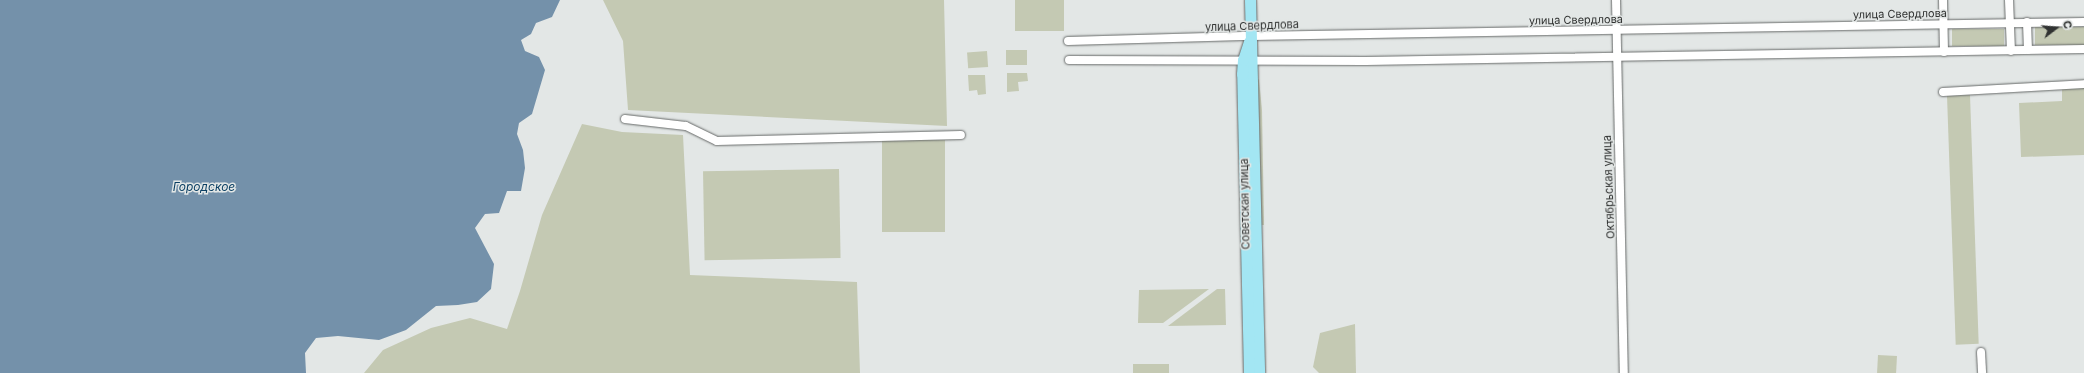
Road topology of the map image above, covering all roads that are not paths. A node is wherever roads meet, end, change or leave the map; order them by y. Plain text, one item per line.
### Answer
1 (1250, 0) edge
2 (1616, 0) edge
3 (1943, 0) edge
4 (2009, 0) edge
5 (2027, 22) junction
6 (2084, 22) edge
7 (2009, 23) junction
8 (1944, 24) junction
9 (1616, 31) junction
10 (1252, 36) junction
11 (1068, 41) dead end
12 (2084, 49) edge
13 (2028, 50) junction
14 (2011, 51) junction
15 (1944, 52) junction
16 (1617, 57) junction
17 (1069, 60) dead end
18 (1247, 60) junction
19 (2084, 84) edge
20 (1943, 92) dead end
21 (625, 119) dead end
22 (961, 135) dead end
23 (1981, 352) dead end
24 (1249, 373) edge
25 (1260, 373) edge
26 (1624, 373) edge
27 (1982, 373) edge

1 - 10 main road, Советская улица
2 - 9 street, Октябрьская улица
3 - 8 street
4 - 7 street
5 - 6 street, улица Свердлова
5 - 7 street, улица Свердлова
5 - 13 street
7 - 8 street, улица Свердлова
7 - 14 street
8 - 9 street, улица Свердлова
8 - 15 street
9 - 10 street, улица Свердлова
9 - 16 street, Октябрьская улица
10 - 11 street, улица Свердлова
10 - 18 main road, Советская улица
12 - 13 street
13 - 14 street
14 - 15 street
15 - 16 street
16 - 18 street
16 - 26 street, Октябрьская улица
17 - 18 street
18 - 24 main road, Советская улица
18 - 25 main road, Советская улица
19 - 20 street
21 - 22 street
23 - 27 street

